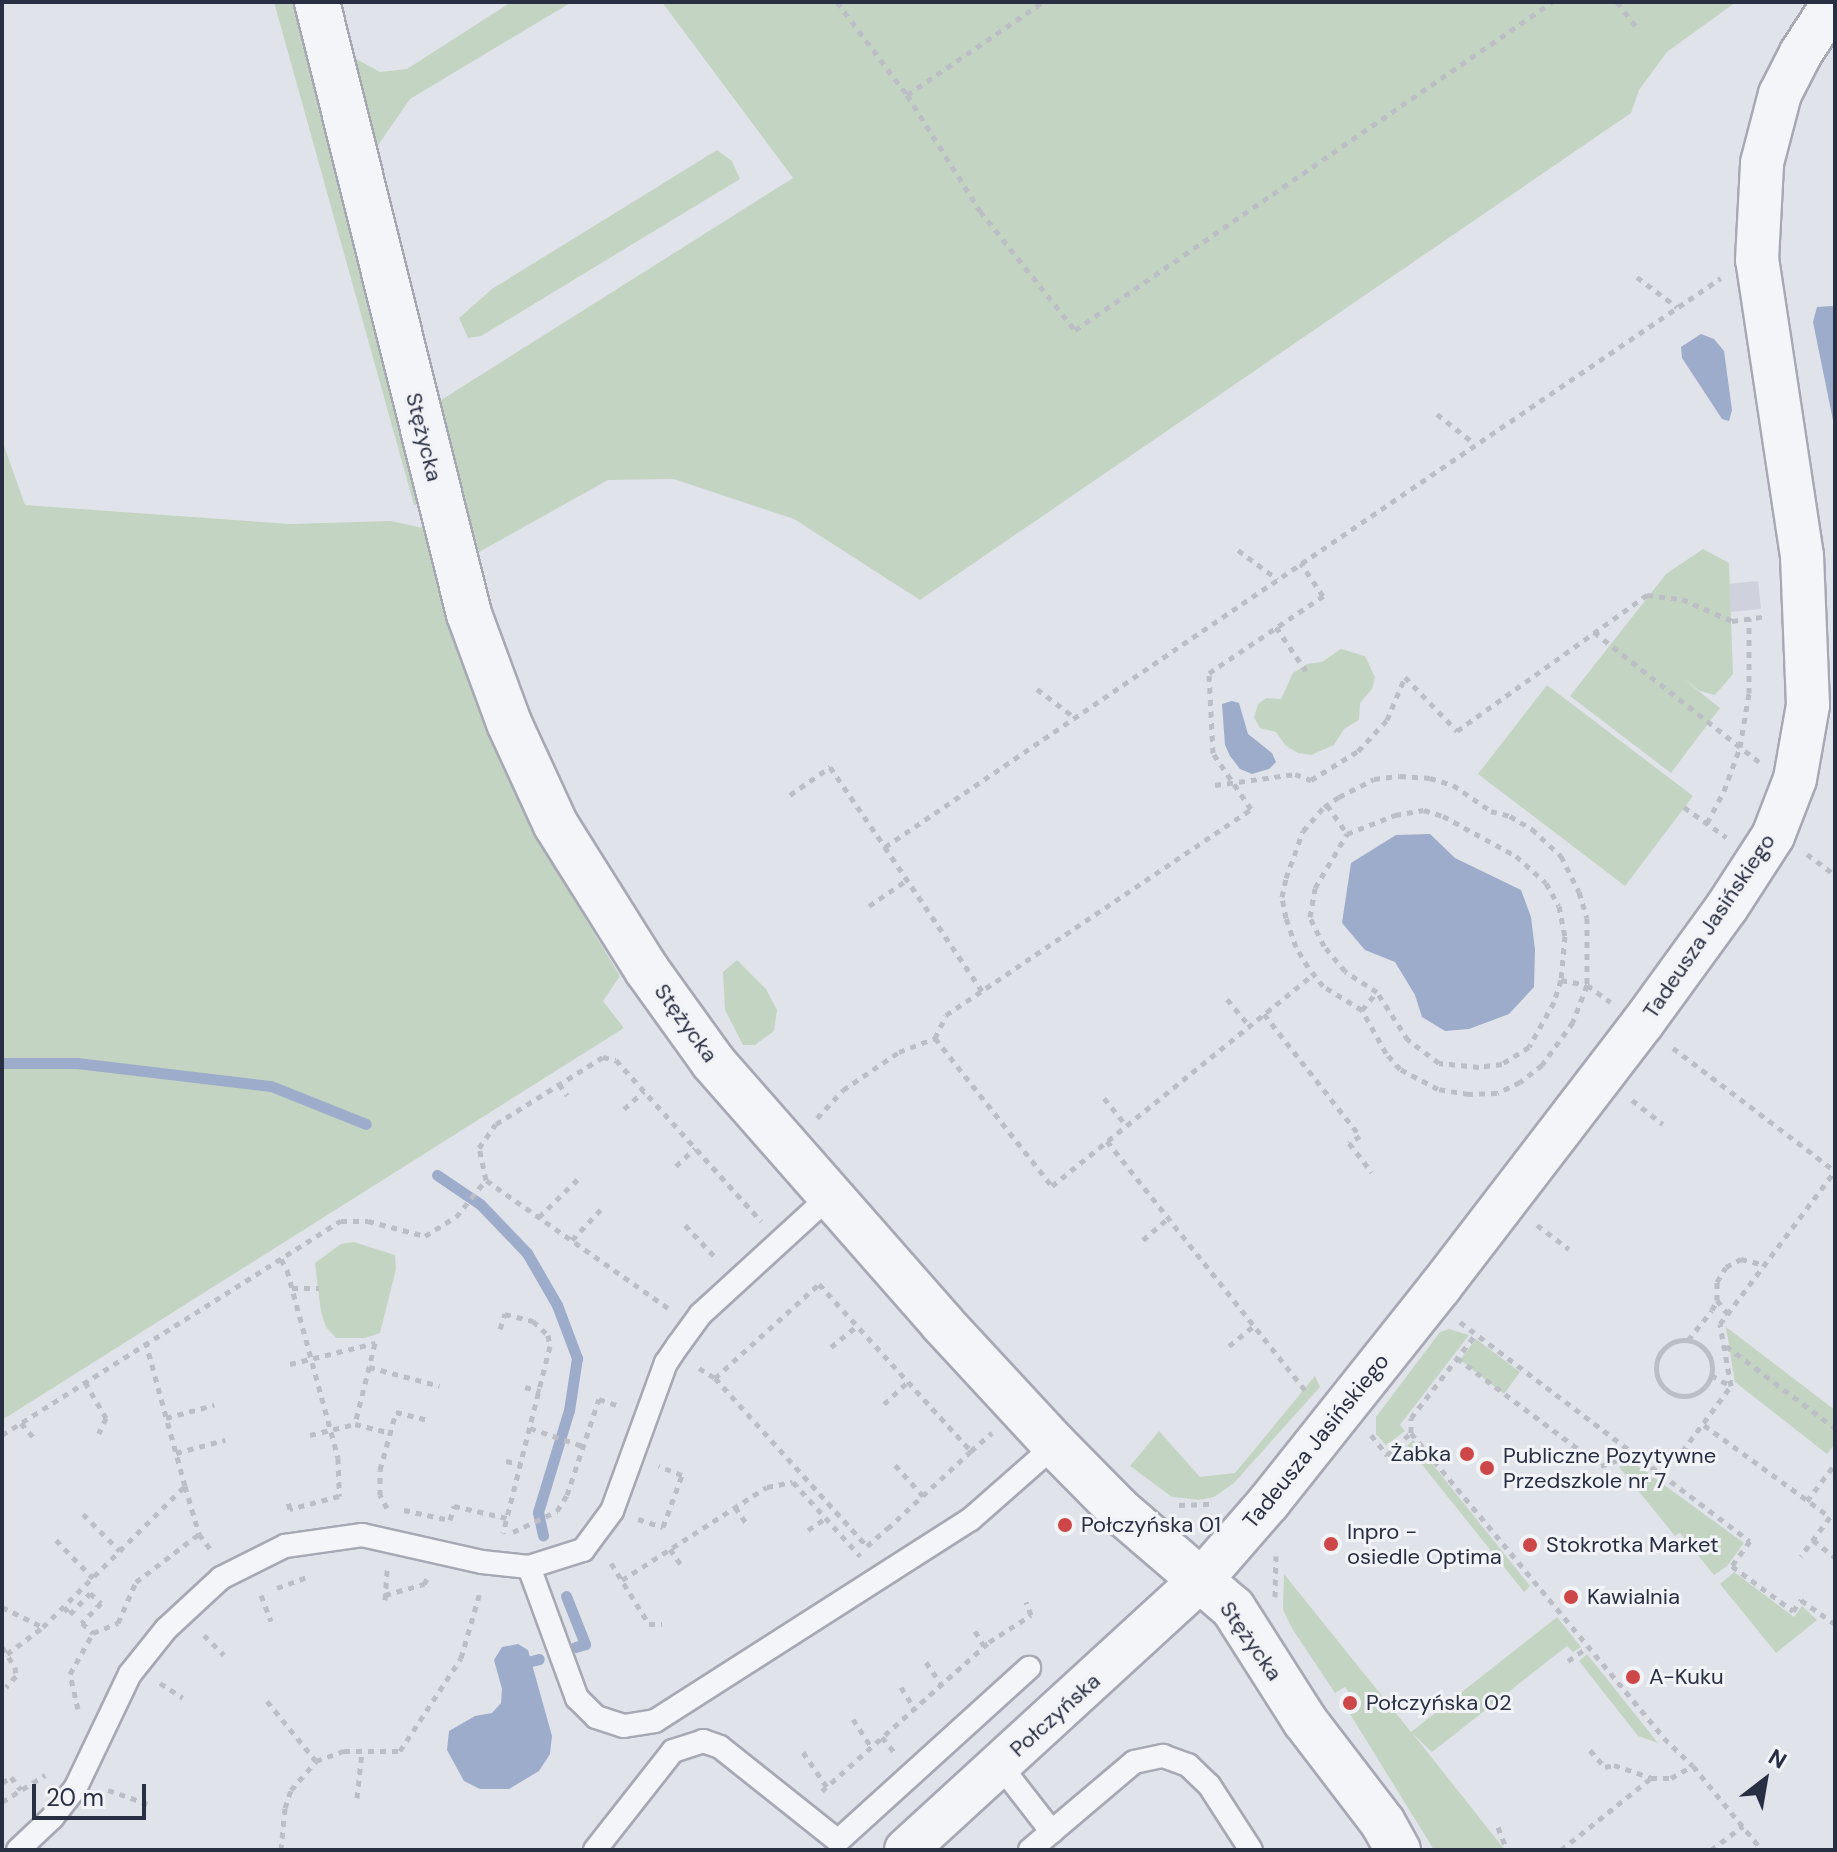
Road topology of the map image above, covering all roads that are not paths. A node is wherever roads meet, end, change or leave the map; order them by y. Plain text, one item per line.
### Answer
1 (317, 2) edge
2 (1834, 2) edge
3 (830, 1196) junction
4 (1055, 1445) junction
5 (529, 1567) junction
6 (1202, 1579) junction
7 (1029, 1668) dead end
8 (999, 1764) junction
9 (1052, 1832) junction
10 (843, 1846) edge
11 (18, 1850) edge
12 (595, 1850) edge
13 (906, 1850) edge
14 (1030, 1850) edge
15 (1251, 1850) edge
16 (1398, 1850) edge

1 - 3 street, Stężycka
2 - 6 street, Tadeusza Jasińskiego
3 - 4 street, Stężycka
3 - 5 lane
4 - 5 lane
4 - 6 street, Stężycka
5 - 11 lane
6 - 8 street, Połczyńska
6 - 16 street, Stężycka
7 - 10 lane
8 - 9 lane
8 - 13 street, Połczyńska
9 - 14 lane
9 - 15 lane
10 - 12 lane

